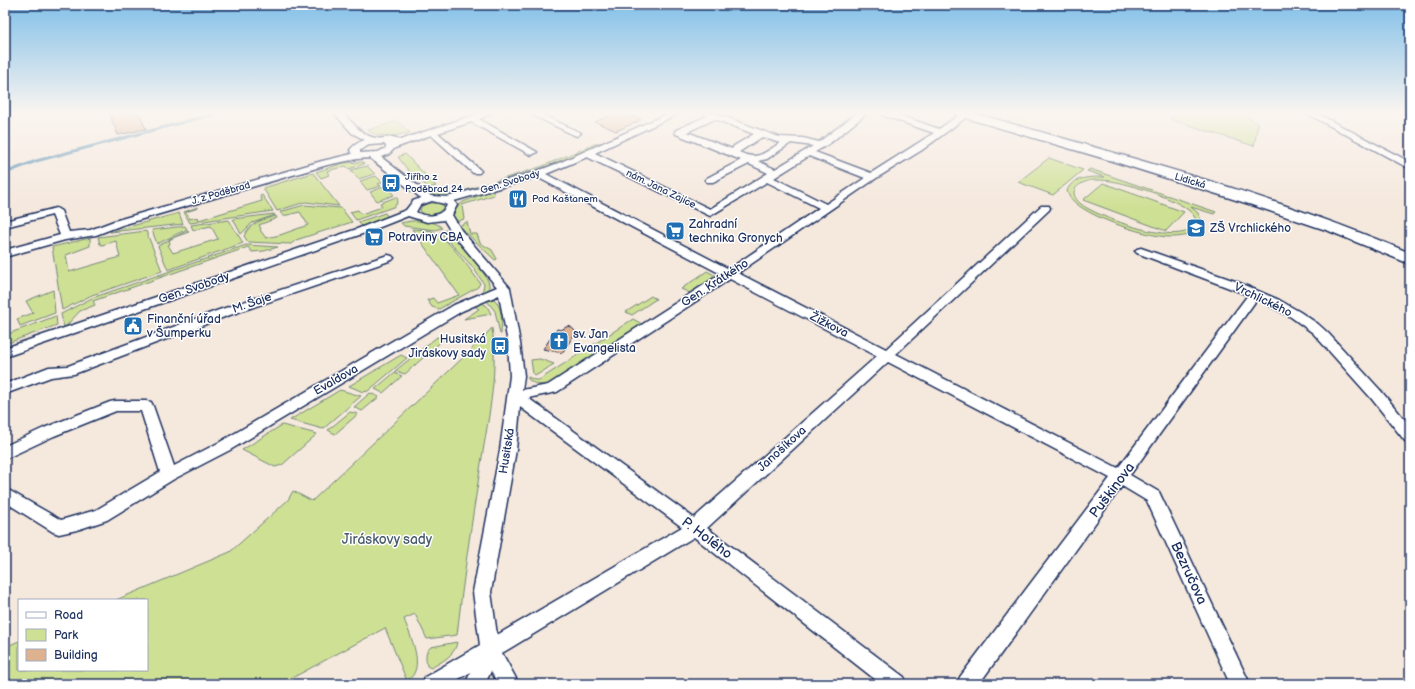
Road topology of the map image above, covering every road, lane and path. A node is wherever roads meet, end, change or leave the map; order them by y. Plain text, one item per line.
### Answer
1 (357, 145) edge
2 (366, 145) edge
3 (389, 145) edge
4 (447, 145) edge
5 (520, 145) edge
6 (604, 145) edge
7 (713, 145) edge
8 (742, 145) edge
9 (782, 145) edge
10 (821, 145) edge
11 (922, 145) edge
12 (1072, 145) edge
13 (1371, 145) edge
14 (358, 150) junction
15 (532, 152) dead end
16 (587, 153) junction
17 (734, 153) junction
18 (808, 153) junction
19 (383, 154) junction
20 (373, 156) junction
21 (749, 160) junction
22 (1410, 166) edge
23 (476, 171) dead end
24 (538, 174) junction
25 (400, 176) junction
26 (771, 176) junction
27 (872, 177) junction
28 (710, 180) dead end
29 (429, 199) junction
30 (417, 203) junction
31 (449, 206) junction
32 (826, 208) junction
33 (1045, 208) dead end
34 (413, 215) junction
35 (435, 218) junction
36 (5, 224) edge
37 (456, 231) junction
38 (66, 237) junction
39 (1141, 251) dead end
40 (5, 254) edge
41 (388, 258) dead end
42 (1410, 259) edge
43 (729, 274) junction
44 (504, 288) junction
45 (1255, 294) junction
46 (5, 353) edge
47 (887, 355) junction
48 (5, 389) edge
49 (515, 396) junction
50 (1410, 437) edge
51 (5, 453) edge
52 (169, 475) junction
53 (1121, 477) junction
54 (5, 494) edge
55 (695, 528) junction
56 (490, 651) junction
57 (432, 684) edge
58 (475, 684) edge
59 (509, 684) edge
60 (897, 684) edge
61 (967, 684) edge
62 (1240, 684) edge

1 - 14 street
2 - 14 street, J. z Poděbrad
3 - 19 street, J. z Poděbrad
4 - 23 street
5 - 15 street
6 - 16 street, Gen. Svobody
7 - 17 street
8 - 17 street
9 - 21 street
10 - 18 street, nám. Jana Zajíce
11 - 27 street, Gen. Krátkého
12 - 42 main road, Lidická
13 - 22 street
14 - 20 street, J. z Poděbrad
14 - 38 street, J. z Poděbrad
16 - 24 street, Gen. Svobody
16 - 26 street, nám. Jana Zajíce
17 - 21 street
18 - 26 street, nám. Jana Zajíce
18 - 27 street
19 - 20 street, J. z Poděbrad
19 - 25 street
20 - 25 street
21 - 26 street
21 - 28 street
24 - 31 street, Gen. Svobody
24 - 43 street, Žižkova
25 - 29 street
25 - 30 street
26 - 32 street
27 - 32 street, Gen. Krátkého
29 - 30 street
29 - 31 street
30 - 34 street
31 - 35 street, Gen. Svobody
31 - 37 street, Husitská
32 - 43 street, Gen. Krátkého
33 - 47 street, Janošíkova
34 - 35 street, Gen. Svobody
34 - 46 street, Gen. Svobody
35 - 37 street, Husitská
36 - 38 street
37 - 44 street, Husitská
38 - 40 street, J. z Poděbrad
39 - 45 street, Vrchlického
41 - 48 street, M. Šaje
43 - 47 street, Žižkova
43 - 49 street, Gen. Krátkého
44 - 49 street, Husitská
44 - 52 street, Evaldova
45 - 50 street, Vrchlického
45 - 53 street, Puškinova
47 - 53 street, Žižkova
47 - 55 street, Janošíkova
49 - 55 street, P. Holého
49 - 56 street, Husitská
51 - 52 street
52 - 54 street, Evaldova
53 - 61 street, Puškinova
53 - 62 street, Bezručova
55 - 56 street, Janošíkova
55 - 60 street, P. Holého
56 - 57 street, Janošíkova
56 - 58 street
56 - 59 street

